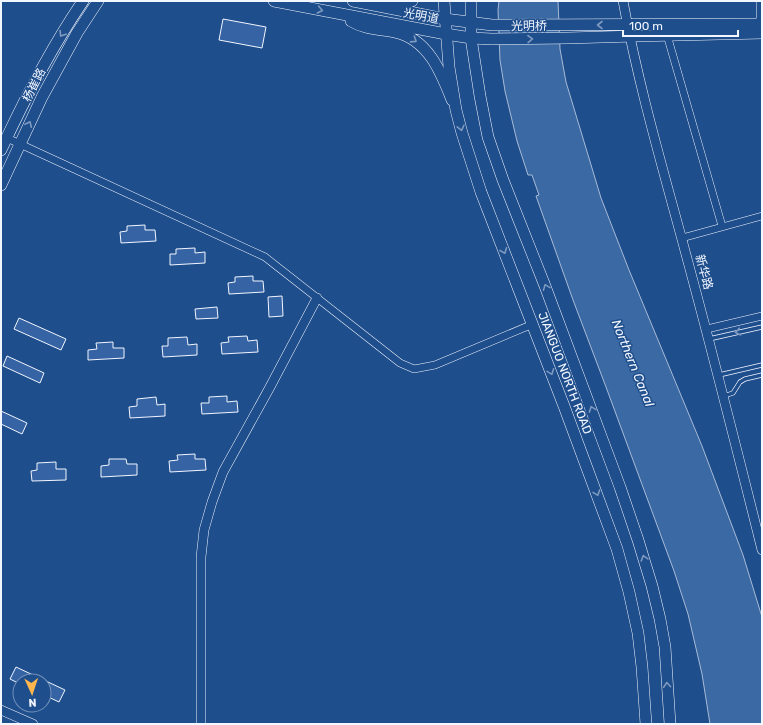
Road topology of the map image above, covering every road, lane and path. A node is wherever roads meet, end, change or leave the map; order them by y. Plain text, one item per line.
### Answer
1 (83, 1) edge
2 (98, 1) edge
3 (274, 1) edge
4 (353, 1) edge
5 (412, 1) edge
6 (444, 1) edge
7 (471, 1) edge
8 (623, 1) edge
9 (628, 1) edge
10 (761, 1) edge
11 (379, 6) junction
12 (338, 14) junction
13 (445, 18) junction
14 (471, 23) junction
15 (492, 25) joint
16 (761, 29) edge
17 (631, 30) junction
18 (446, 34) junction
19 (667, 35) junction
20 (471, 38) junction
21 (492, 39) joint
22 (456, 110) junction
23 (7, 138) junction
24 (20, 143) junction
25 (1, 150) edge
26 (1, 184) edge
27 (762, 216) edge
28 (722, 226) junction
29 (685, 237) junction
30 (317, 298) junction
31 (762, 316) edge
32 (533, 324) junction
33 (762, 326) edge
34 (710, 333) junction
35 (762, 365) edge
36 (720, 375) junction
37 (762, 375) edge
38 (725, 395) junction
39 (762, 529) edge
40 (762, 550) edge
41 (1, 710) edge
42 (33, 724) edge
43 (201, 724) edge
44 (646, 724) edge
45 (670, 724) edge

1 -> 23 main road, 杨崔路
24 -> 2 main road, 杨崔路
3 -> 12 main road, 光明道
4 - 11 main road, 光明道
5 - 11 main road
6 - 13 main road, JIANGUO NORTH ROAD
7 - 14 main road, JIANGUO NORTH ROAD
8 - 17 street, 新华路
9 - 17 street, 新华路
10 - 16 street
11 - 13 main road, 光明道
12 - 18 main road, 光明道
12 -> 22 main road
13 - 14 main road, 光明道
13 - 18 main road, JIANGUO NORTH ROAD
14 - 15 main road, 光明道
14 - 20 main road, JIANGUO NORTH ROAD
17 -> 15 main road, 光明桥
16 - 17 main road
16 - 19 main road
17 - 19 main road
21 -> 17 main road, 光明桥
17 - 29 street, 新华路
18 - 20 main road, 光明道
18 - 22 main road, JIANGUO NORTH ROAD
19 - 28 street
20 - 21 main road, 光明道
45 -> 20 main road, JIANGUO NORTH ROAD
22 -> 32 main road, JIANGUO NORTH ROAD
23 - 24 street
23 - 25 main road, 杨崔路
24 - 26 main road, 杨崔路
24 - 30 street
27 - 28 street
28 - 29 street
29 - 34 street, 新华路
30 - 32 street
30 - 43 street
31 - 34 street
32 -> 44 main road, JIANGUO NORTH ROAD
33 -> 34 lane
34 - 36 street, 新华路
35 - 36 lane
36 - 38 street, 新华路
37 - 38 lane
38 - 39 street, 新华路
38 - 40 street, 新华路
41 - 42 street

